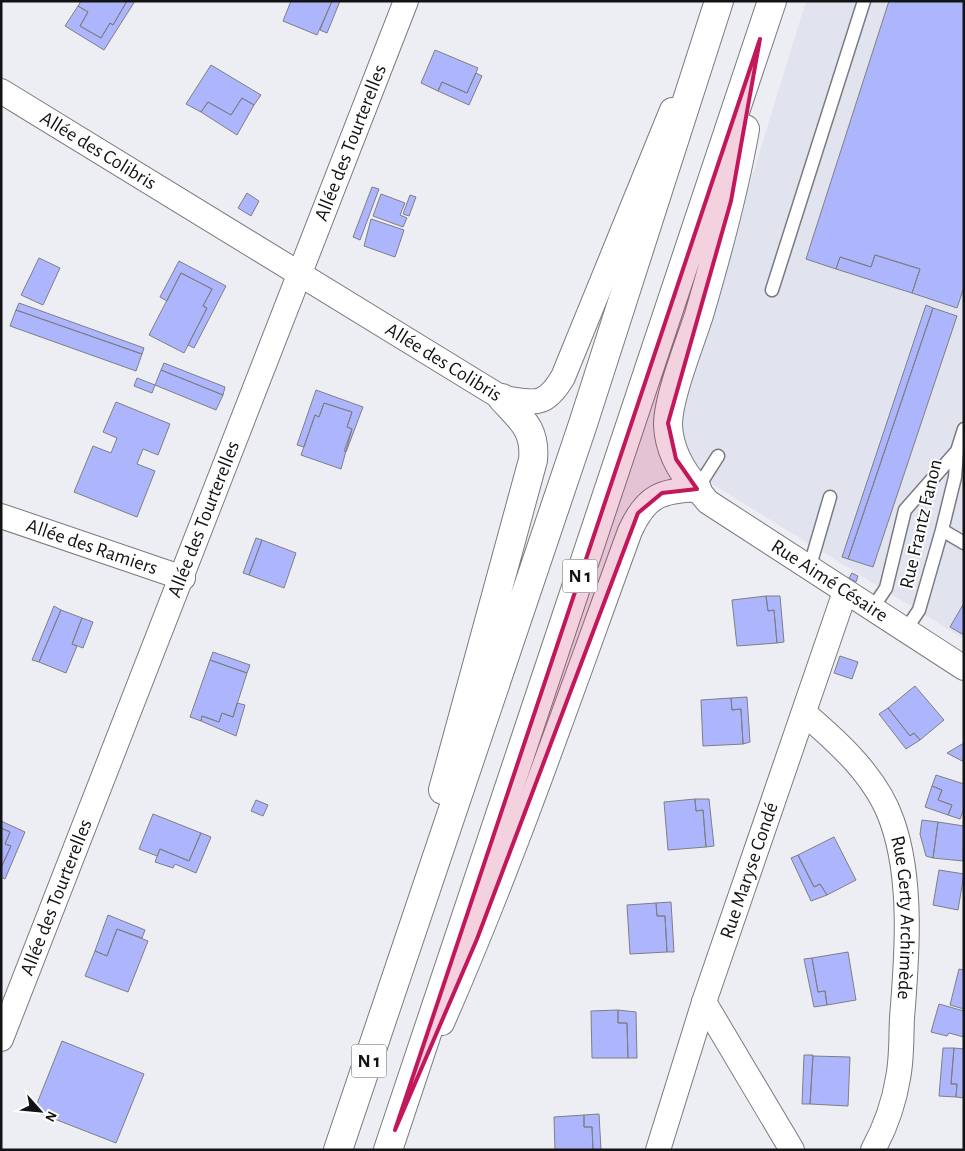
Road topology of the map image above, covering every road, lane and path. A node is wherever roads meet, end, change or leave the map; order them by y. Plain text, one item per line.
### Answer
1 (406, 1) edge
2 (715, 1) edge
3 (719, 1) edge
4 (772, 1) edge
5 (864, 1) edge
6 (760, 39) junction
7 (1, 91) edge
8 (298, 274) junction
9 (772, 290) dead end
10 (502, 398) junction
11 (964, 429) edge
12 (957, 451) junction
13 (718, 456) dead end
14 (697, 489) junction
15 (830, 497) dead end
16 (1, 516) edge
17 (942, 530) junction
18 (964, 543) edge
19 (809, 569) junction
20 (183, 578) junction
21 (845, 592) junction
22 (872, 609) junction
23 (905, 631) junction
24 (964, 668) edge
25 (804, 713) junction
26 (400, 972) junction
27 (704, 1002) junction
28 (1, 1039) edge
29 (392, 1140) edge
30 (338, 1150) edge
31 (658, 1150) edge
32 (792, 1150) edge
33 (873, 1150) edge

1 - 8 street, Allée des Tourterelles
2 - 10 street, Allée des Colibris
3 - 26 highway, N 1
4 - 6 highway, N 1
5 - 9 lane
6 - 14 highway
6 - 29 highway, N 1
7 - 8 street, Allée des Colibris
8 - 10 street, Allée des Colibris
8 - 20 street, Allée des Tourterelles
10 - 26 highway
11 - 12 lane, Rue Frantz Fanon
12 - 17 lane, Rue Frantz Fanon
12 - 22 lane, Rue Frantz Fanon
13 - 14 lane
14 - 19 street, Rue Aimé Césaire
14 - 29 street
15 - 19 lane
16 - 20 street, Allée des Ramiers
17 - 18 lane
17 - 23 lane, Rue Frantz Fanon
19 - 21 street, Rue Aimé Césaire
20 - 28 street, Allée des Tourterelles
21 - 22 street, Rue Aimé Césaire
21 - 25 street, Rue Maryse Condé
22 - 23 street, Rue Aimé Césaire
23 - 24 street, Rue Aimé Césaire
25 - 27 street, Rue Maryse Condé
25 - 33 street, Rue Gerty Archimède
26 - 30 highway, N 1
27 - 31 street, Rue Maryse Condé
27 - 32 street

